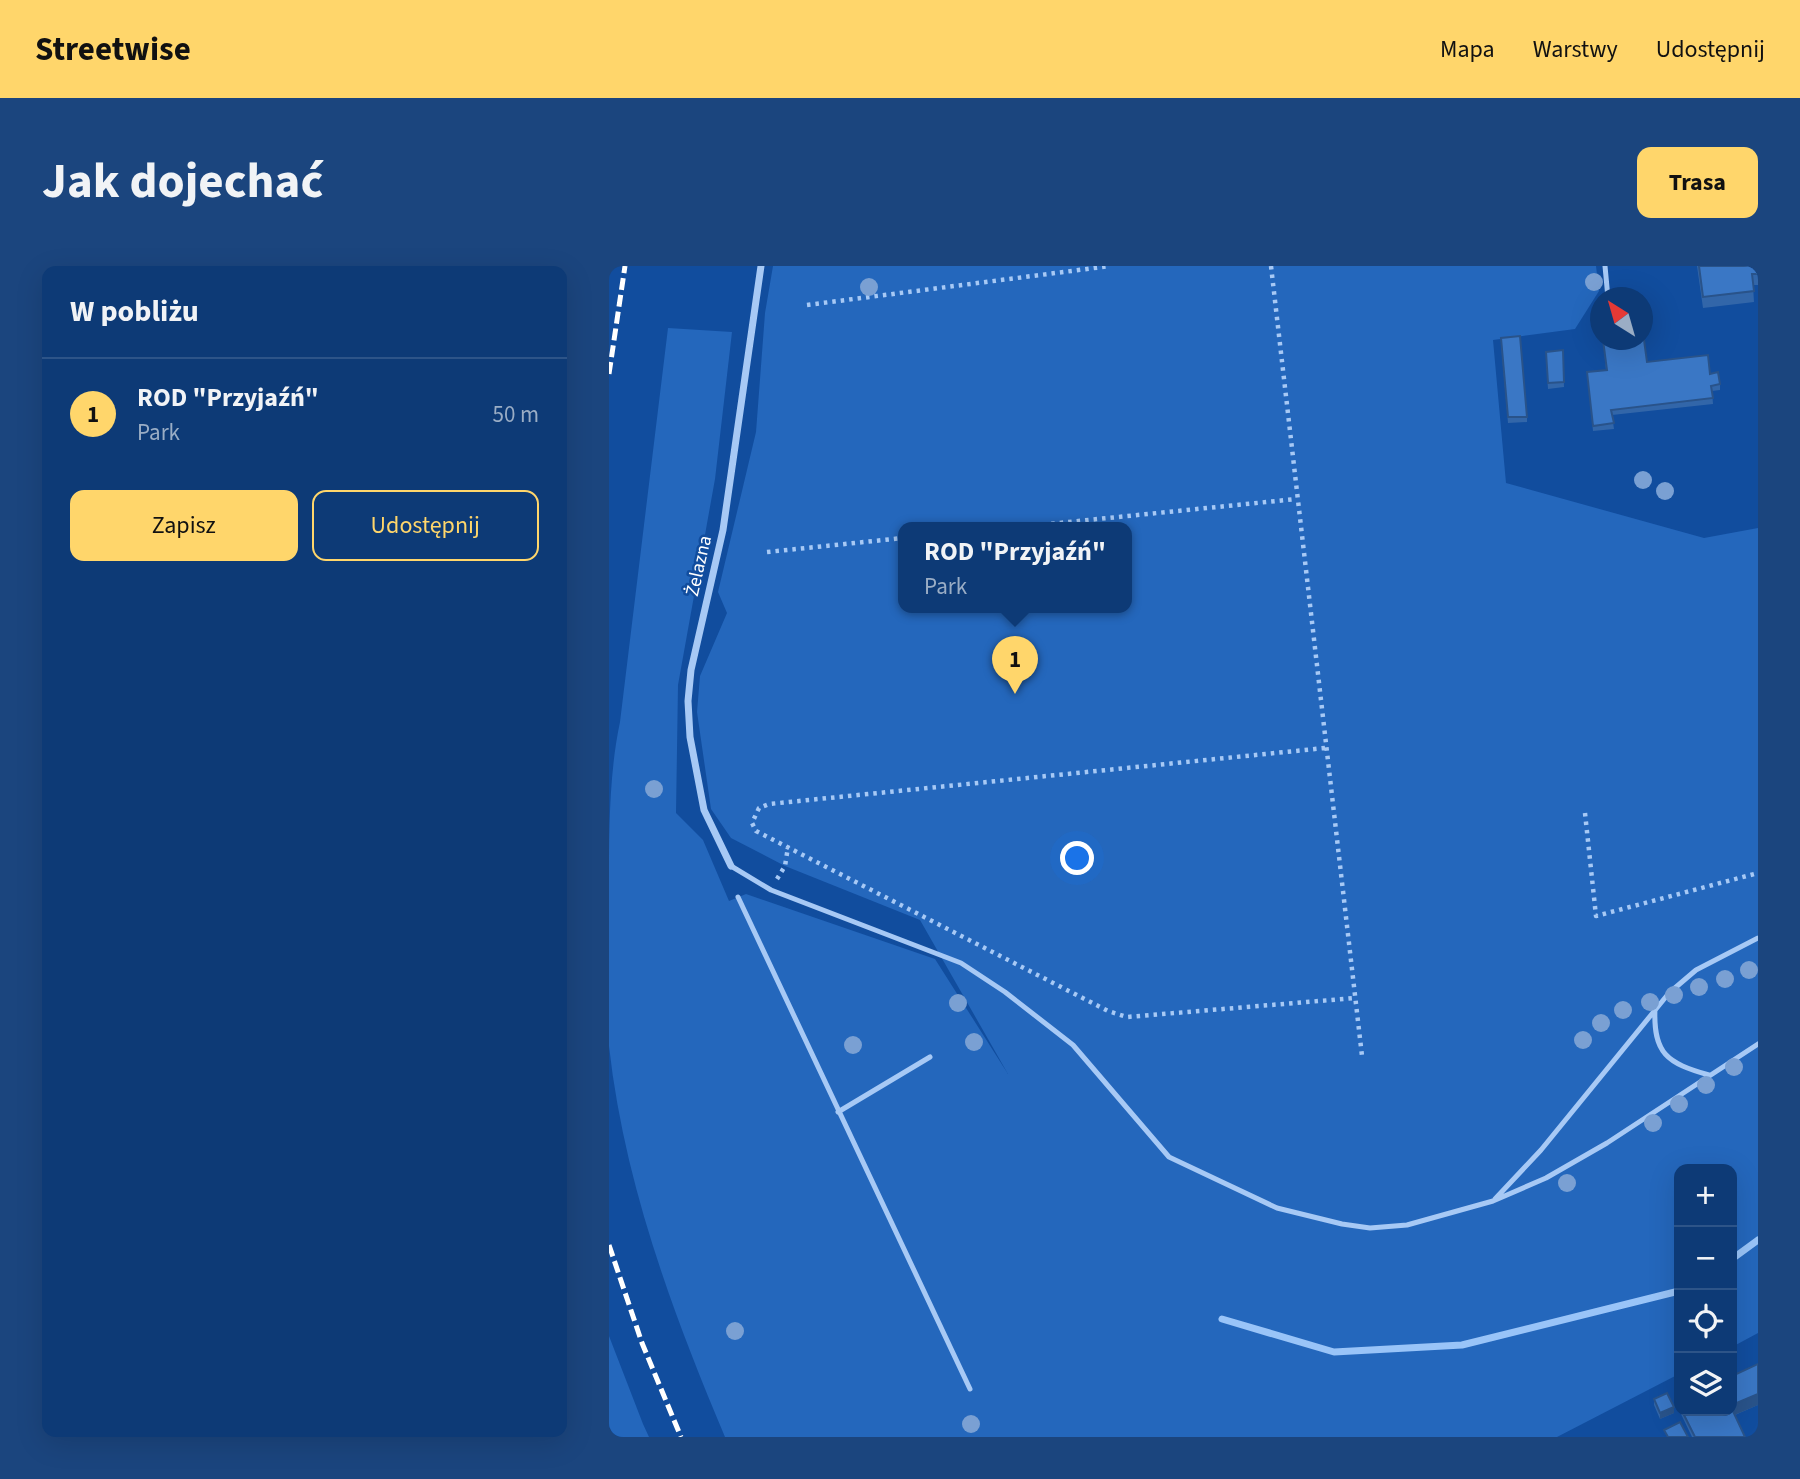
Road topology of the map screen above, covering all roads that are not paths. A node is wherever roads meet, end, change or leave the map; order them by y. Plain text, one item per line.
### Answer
1 (761, 266) edge
2 (1605, 266) edge
3 (1607, 287) edge
4 (730, 866) joint
5 (738, 897) dead end
6 (1758, 938) edge
7 (1655, 1007) junction
8 (1758, 1044) edge
9 (930, 1057) dead end
10 (1709, 1075) junction
11 (838, 1112) junction
12 (1493, 1201) junction
13 (970, 1389) dead end

1 - 4 street, Żelazna
2 - 3 lane
4 - 12 lane
5 - 11 lane
6 - 7 lane
7 - 10 lane
7 - 12 lane
8 - 10 lane
9 - 11 lane
10 - 12 lane
11 - 13 lane

